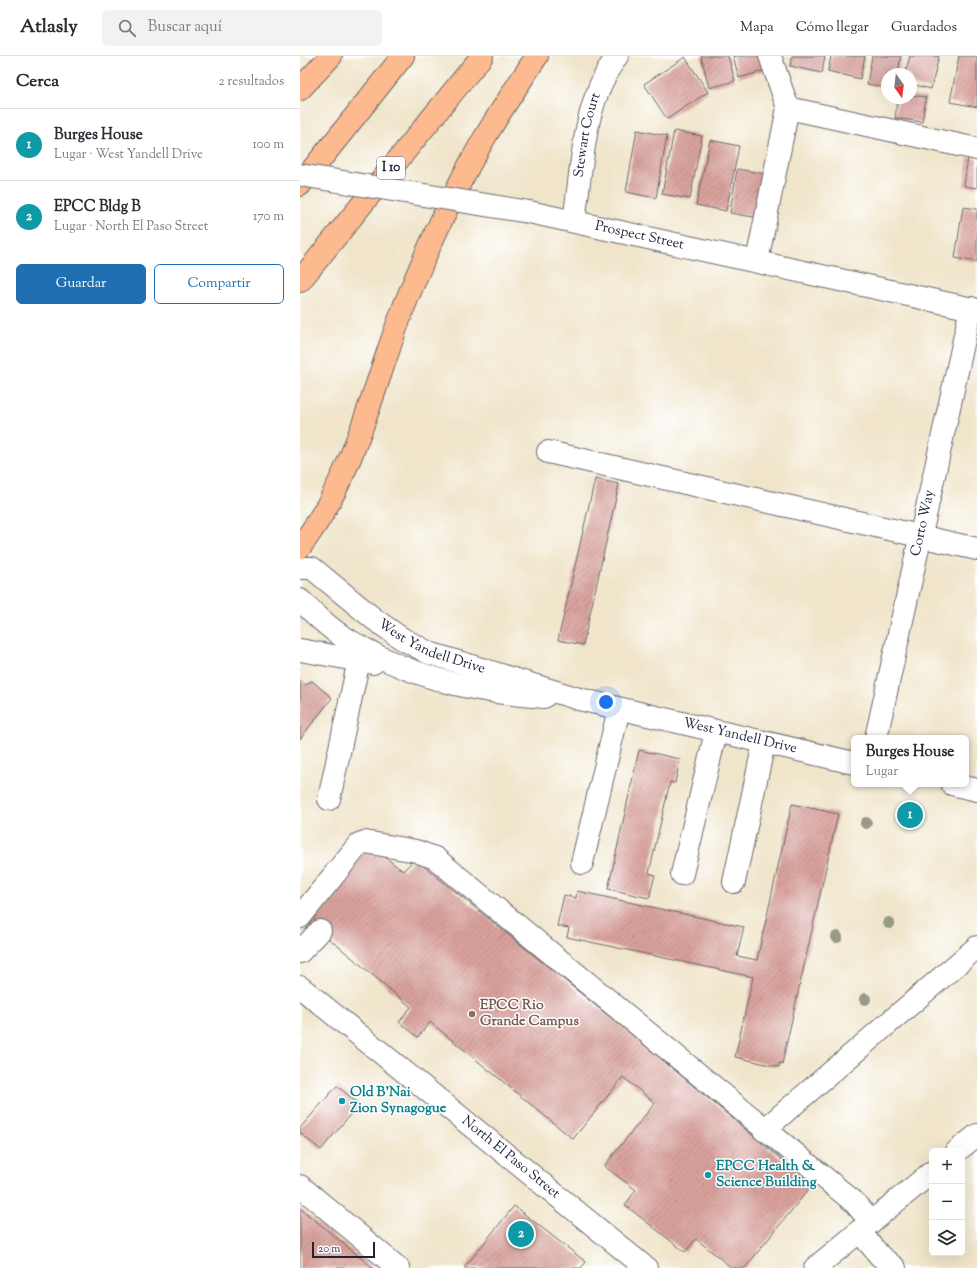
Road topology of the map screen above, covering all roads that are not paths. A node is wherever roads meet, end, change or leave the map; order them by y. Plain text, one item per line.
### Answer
1 (331, 56) edge
2 (403, 56) edge
3 (482, 56) edge
4 (537, 56) edge
5 (617, 56) edge
6 (770, 56) edge
7 (300, 90) edge
8 (788, 108) junction
9 (977, 149) edge
10 (300, 175) edge
11 (300, 185) edge
12 (574, 220) junction
13 (757, 261) junction
14 (300, 281) edge
15 (974, 309) edge
16 (548, 452) dead end
17 (920, 536) junction
18 (300, 547) edge
19 (977, 549) edge
20 (300, 568) edge
21 (300, 600) edge
22 (300, 650) edge
23 (359, 660) junction
24 (407, 670) junction
25 (580, 699) junction
26 (620, 709) junction
27 (716, 732) junction
28 (877, 735) edge
29 (764, 743) junction
30 (851, 762) edge
31 (964, 787) edge
32 (977, 790) edge
33 (329, 800) dead end
34 (582, 863) dead end
35 (682, 874) dead end
36 (734, 882) dead end
37 (300, 918) edge
38 (320, 931) dead end
39 (977, 947) edge
40 (300, 952) edge
41 (300, 987) edge
42 (764, 1130) junction
43 (977, 1135) edge
44 (962, 1148) edge
45 (929, 1174) edge
46 (300, 1186) edge
47 (865, 1226) junction
48 (398, 1268) edge
49 (646, 1268) edge
50 (815, 1268) edge
51 (895, 1268) edge

1 - 7 highway
2 - 11 highway
3 - 14 highway, I 10
4 - 18 highway
5 - 12 street, Stewart Court
6 - 8 street
8 - 9 street
8 - 13 street
10 - 12 street, Prospect Street, bridge
12 - 13 street, Prospect Street
13 - 15 street, Prospect Street
15 - 17 street, Corto Way
16 - 17 street
17 - 19 street
17 - 28 street, Corto Way
20 - 25 street, West Yandell Drive
21 - 24 street, West Yandell Drive
22 - 23 street
23 - 24 street
23 - 33 street
24 - 25 street, West Yandell Drive
25 - 26 street, West Yandell Drive
26 - 27 street, West Yandell Drive
26 - 34 street
27 - 29 street, West Yandell Drive
27 - 35 street
29 - 30 street, West Yandell Drive
29 - 36 street
31 - 32 street
37 - 42 street
38 - 40 street
39 - 42 street
41 - 49 street, North El Paso Street
42 - 47 street
43 - 44 street
45 - 47 street
46 - 48 street
47 - 50 street
47 - 51 street

